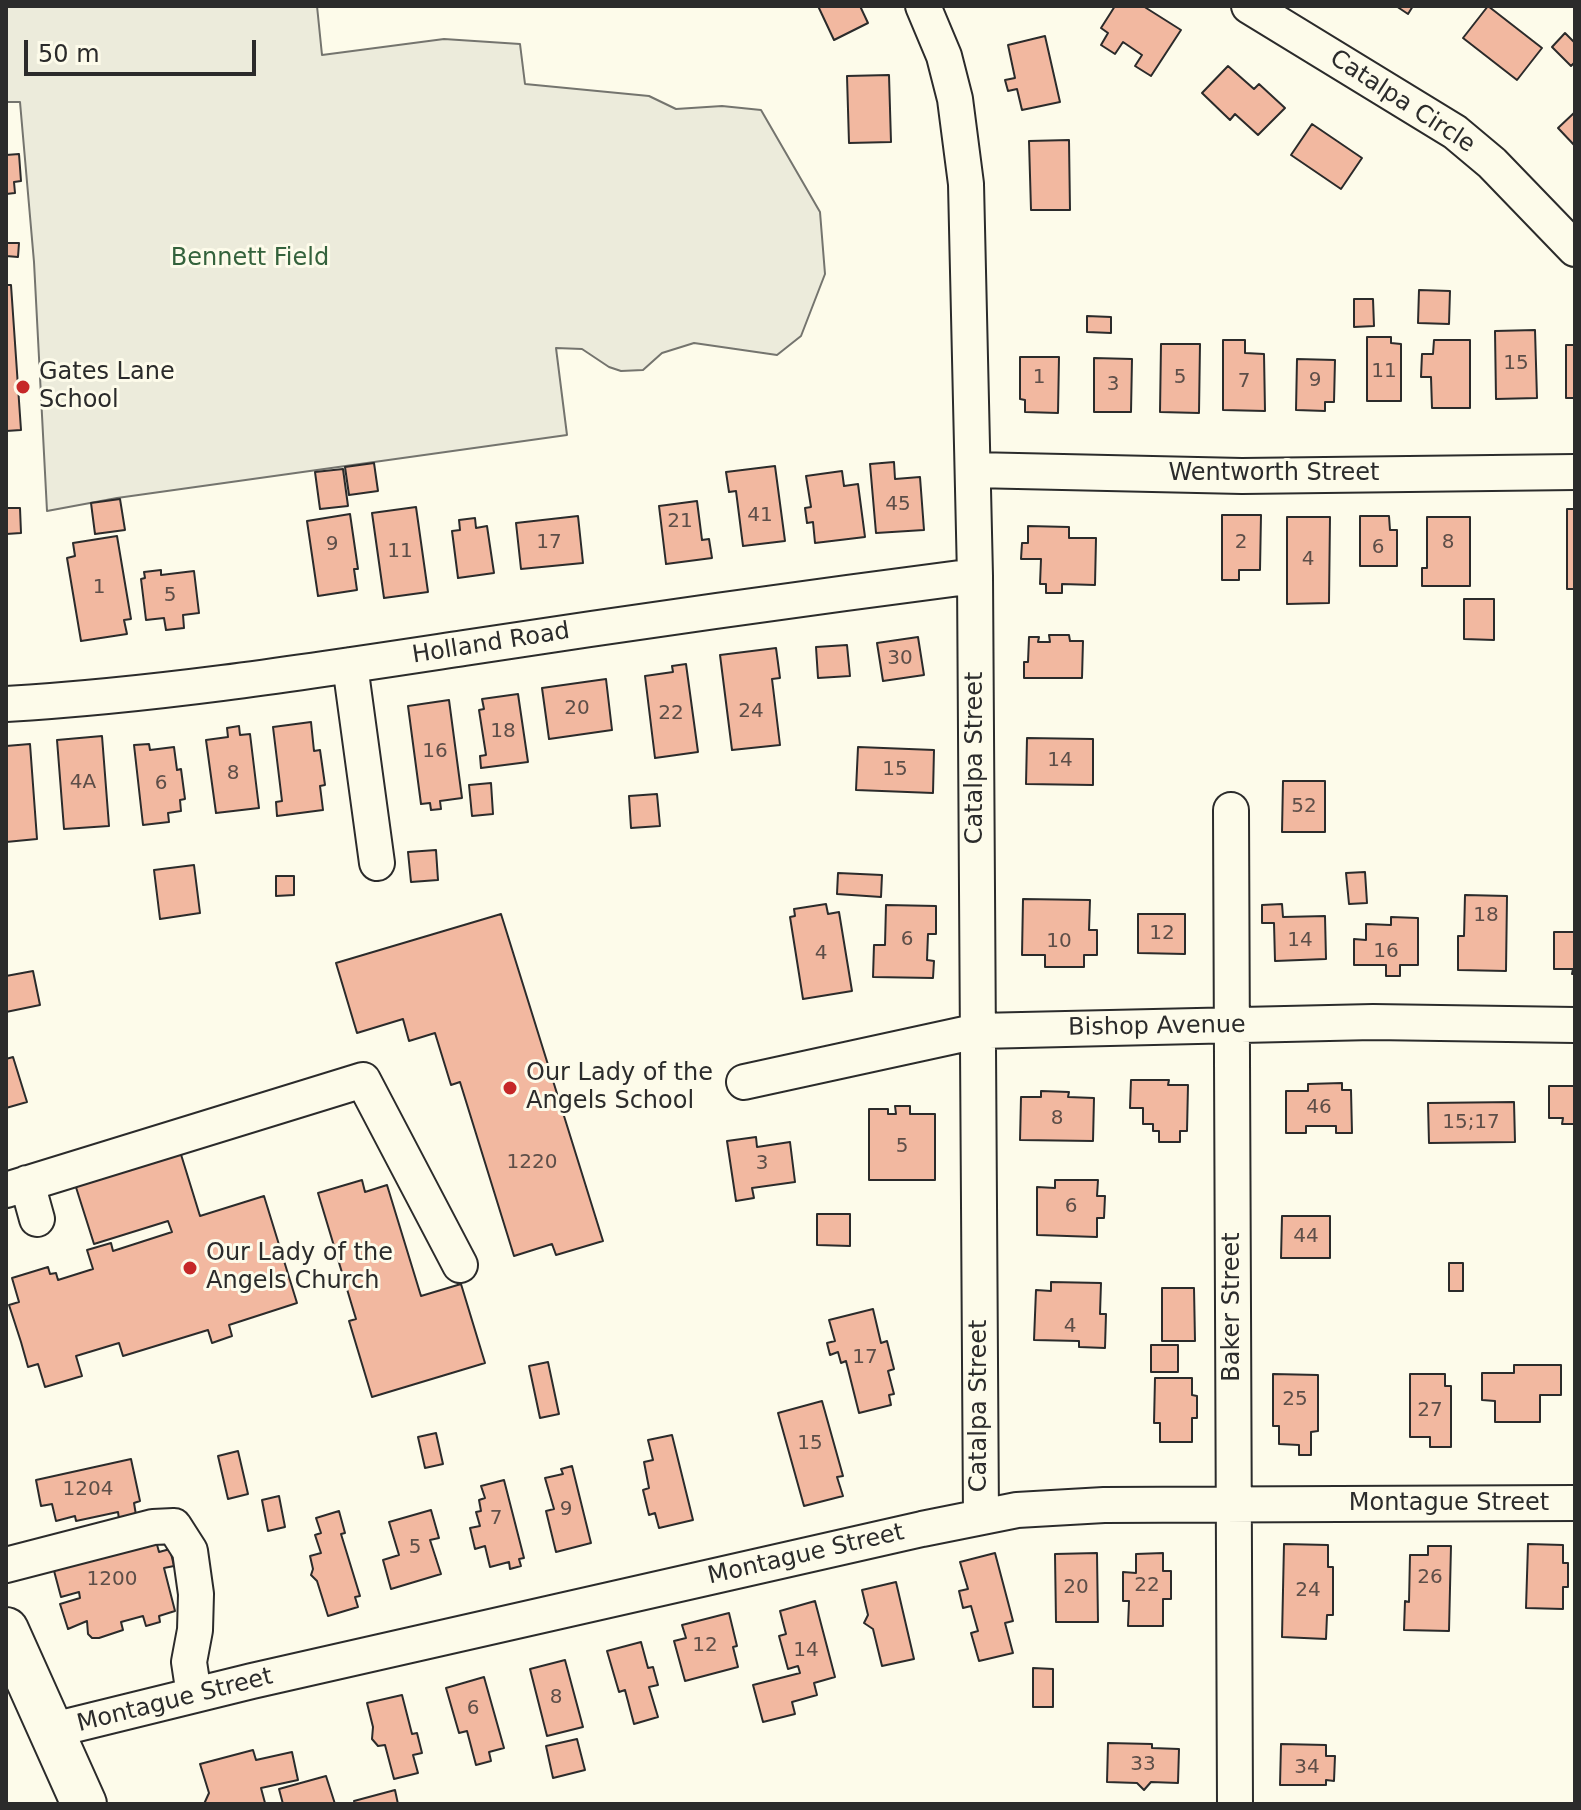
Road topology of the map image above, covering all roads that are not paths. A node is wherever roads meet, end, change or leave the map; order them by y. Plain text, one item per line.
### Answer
1 (923, 6) edge
2 (1249, 6) edge
3 (1575, 249) edge
4 (973, 470) junction
5 (1575, 472) edge
6 (975, 576) junction
7 (350, 665) junction
8 (6, 704) edge
9 (1231, 810) dead end
10 (377, 863) dead end
11 (1575, 1025) edge
12 (1232, 1026) junction
13 (978, 1031) junction
14 (744, 1082) dead end
15 (16, 1186) edge
16 (37, 1219) dead end
17 (460, 1265) dead end
18 (1575, 1503) edge
19 (1234, 1505) junction
20 (981, 1517) junction
21 (6, 1565) edge
22 (6, 1630) edge
23 (194, 1695) junction
24 (53, 1730) junction
25 (84, 1804) edge
26 (1235, 1804) edge

1 - 4 street, Catalpa Street
2 - 3 street, Catalpa Circle
4 - 5 street, Wentworth Street
4 - 6 street, Catalpa Street
6 - 7 street, Holland Road
6 - 13 street, Catalpa Street
7 - 8 street, Holland Road
7 - 10 street
9 - 12 street, Baker Street
11 - 12 street, Bishop Avenue
12 - 13 street, Bishop Avenue
12 - 19 street, Baker Street
13 - 14 street, Bishop Avenue
13 - 20 street, Catalpa Street
15 - 16 street
15 - 17 street
18 - 19 street, Montague Street
19 - 20 street, Montague Street
19 - 26 street, Baker Street
20 - 23 street, Montague Street
21 - 23 street
22 - 24 highway
23 - 24 street, Montague Street
24 - 25 highway

